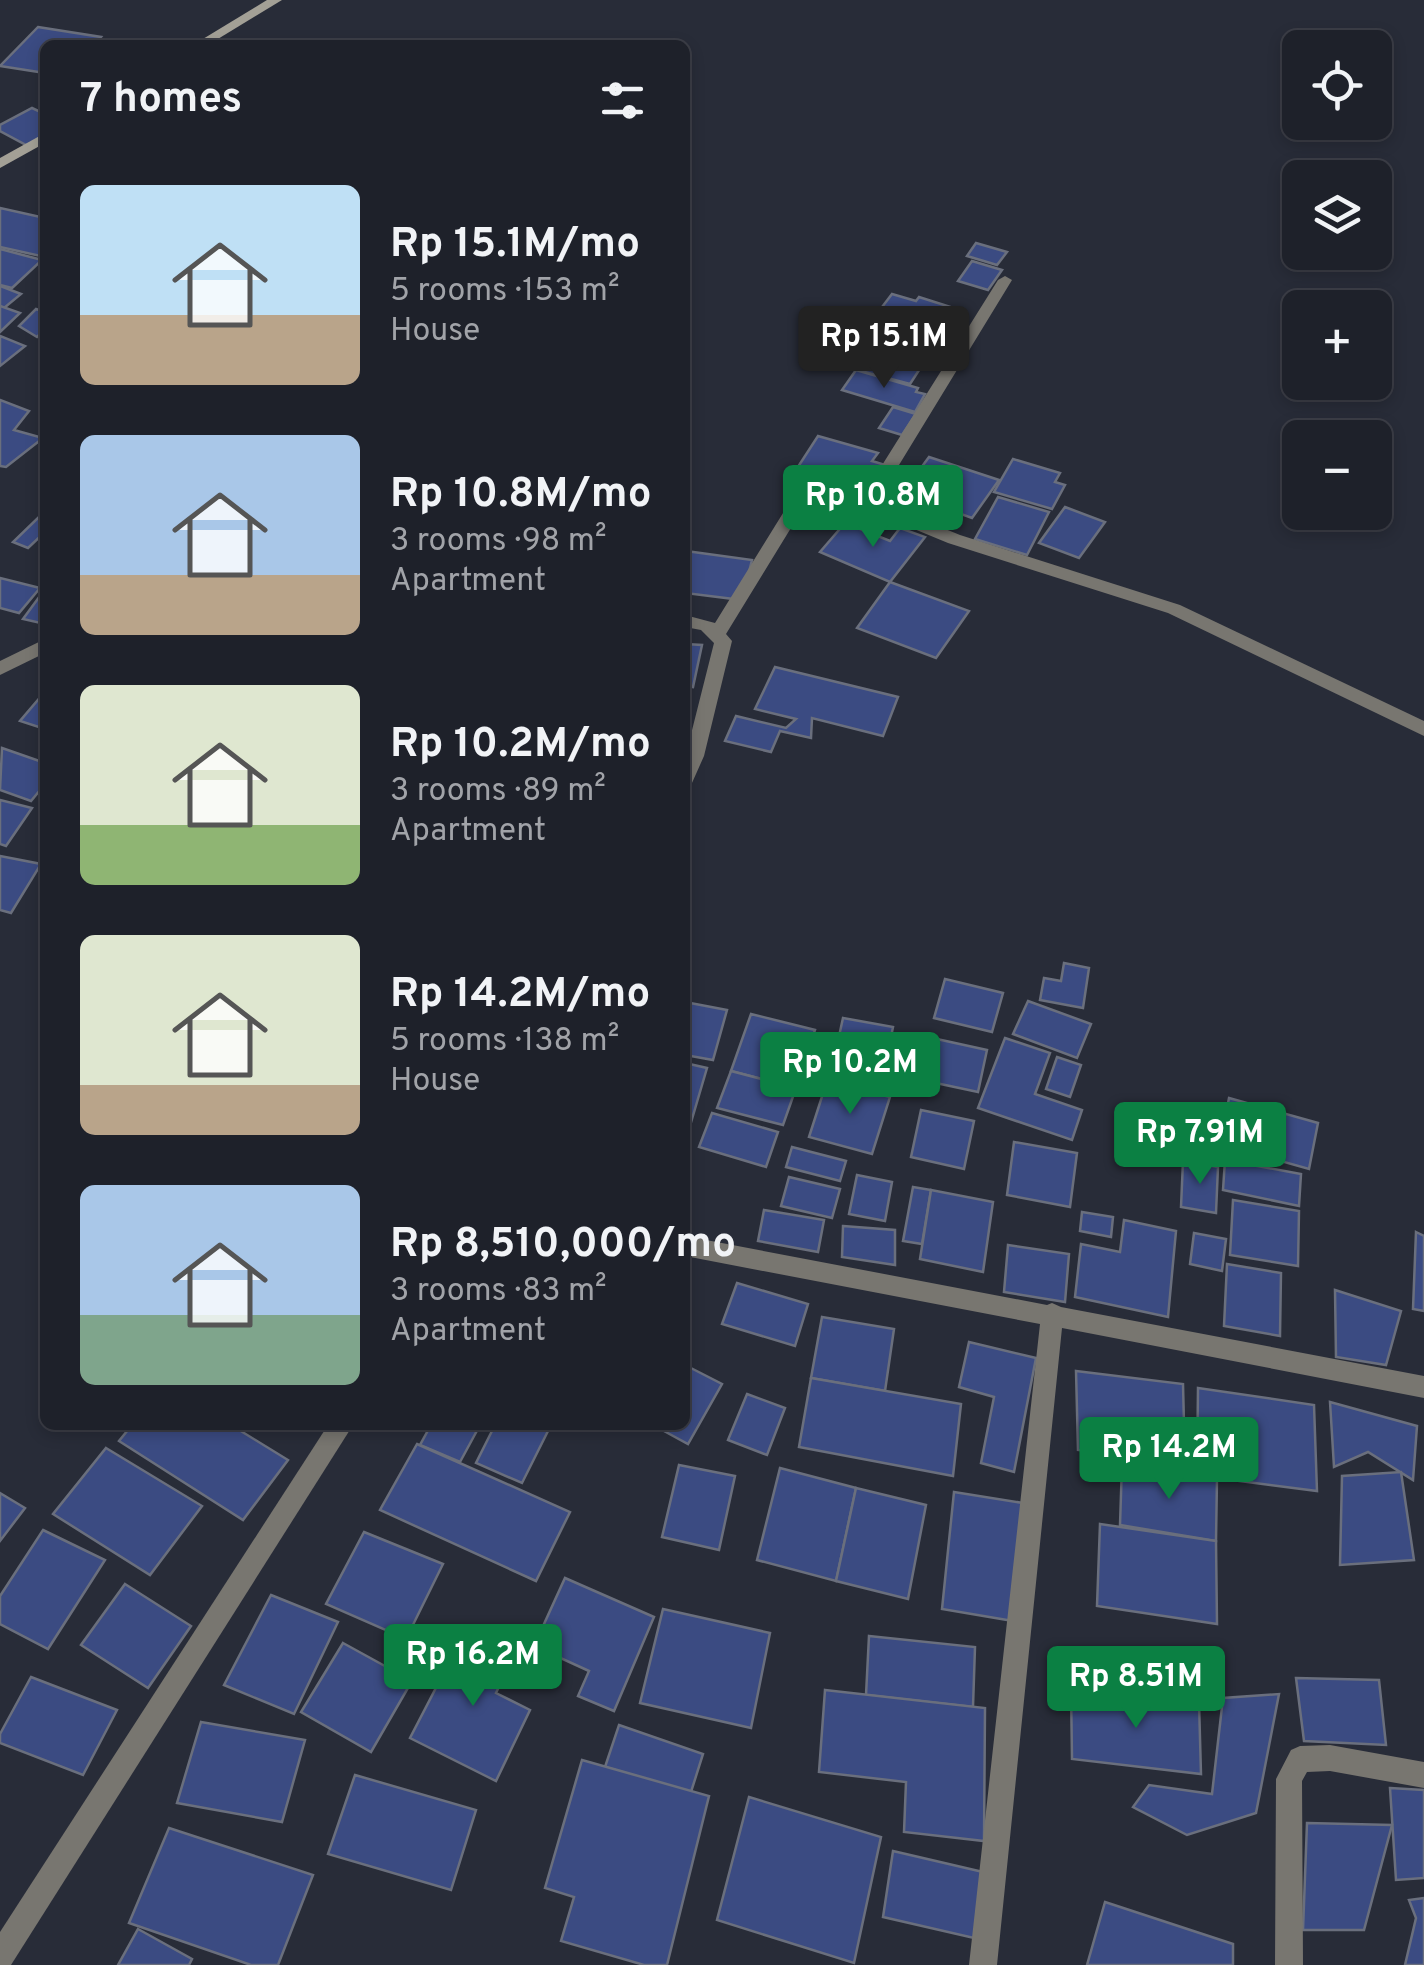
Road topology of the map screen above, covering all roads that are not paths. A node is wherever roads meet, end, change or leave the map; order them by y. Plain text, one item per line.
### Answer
1 (276, 0) edge
2 (208, 40) edge
3 (40, 141) edge
4 (0, 164) edge
5 (1006, 280) dead end
6 (867, 504) junction
7 (690, 621) edge
8 (718, 633) junction
9 (40, 648) edge
10 (0, 670) edge
11 (1424, 728) edge
12 (690, 767) edge
13 (690, 1247) edge
14 (1052, 1313) junction
15 (1424, 1386) edge
16 (338, 1430) edge
17 (1424, 1775) edge
18 (0, 1957) edge
19 (982, 1965) edge
20 (1289, 1965) edge

1 - 2 street
3 - 4 street
5 - 6 street
6 - 8 street
6 - 11 street
7 - 8 street
8 - 12 street
9 - 10 street
13 - 14 street
14 - 15 street
14 - 19 street
16 - 18 street
17 - 20 street

